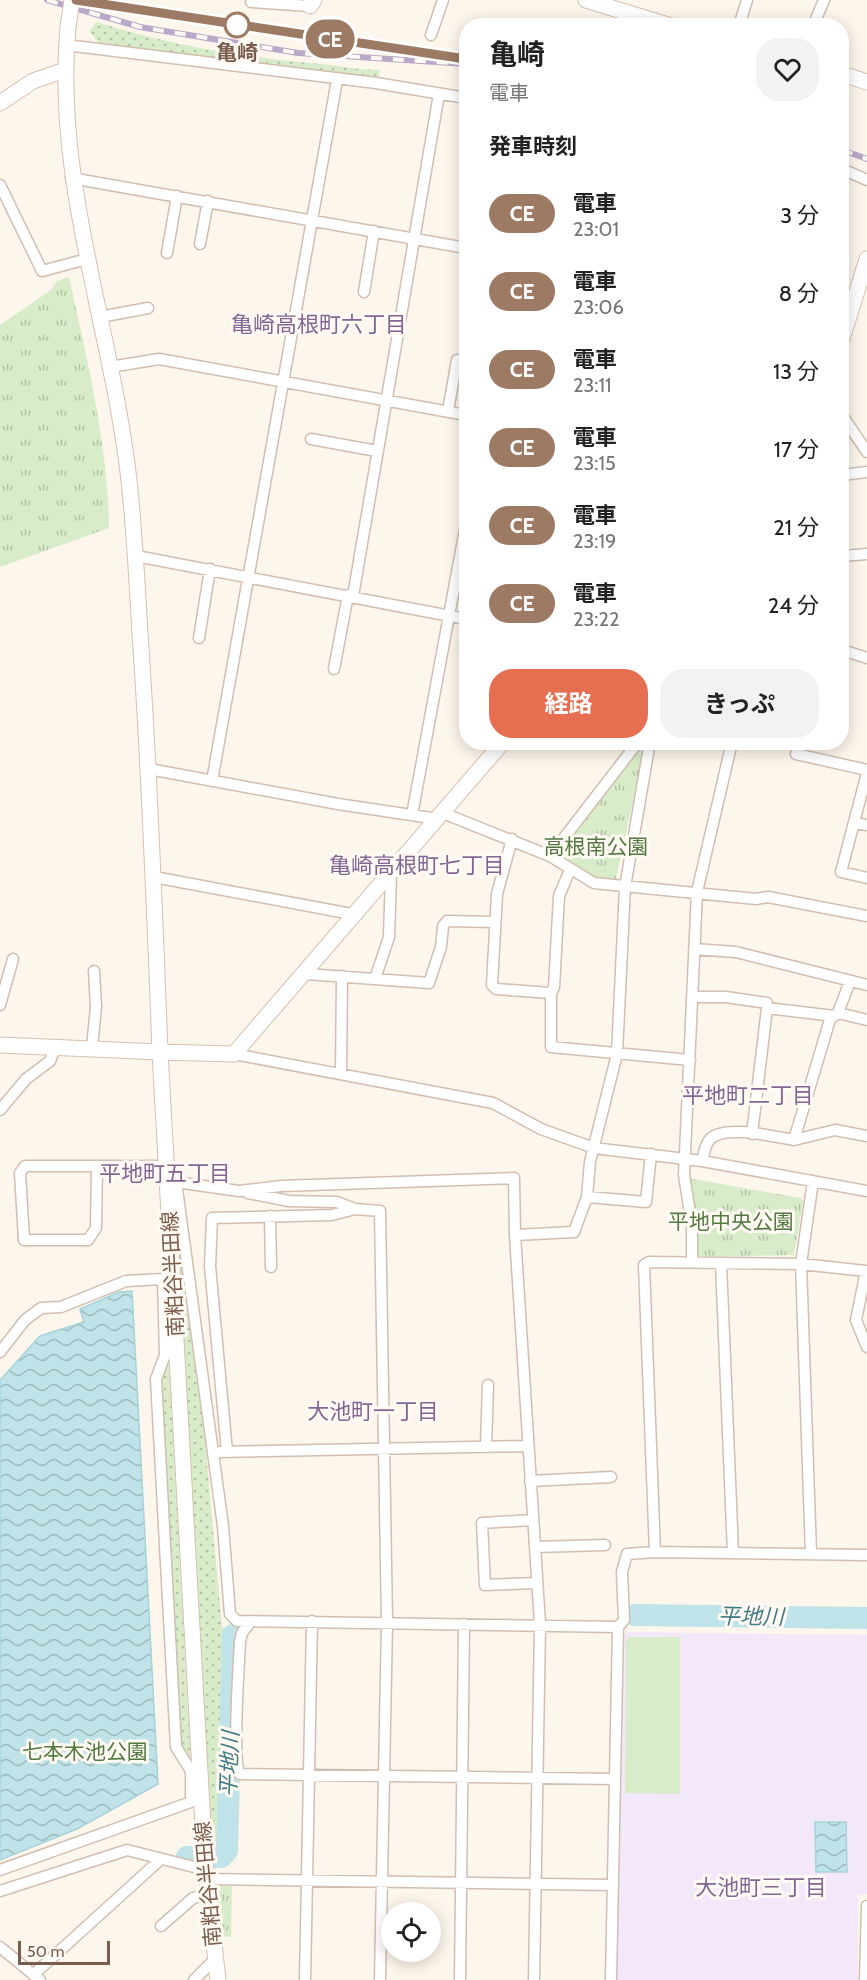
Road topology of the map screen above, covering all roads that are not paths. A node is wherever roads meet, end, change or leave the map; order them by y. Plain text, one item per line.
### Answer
1 (72, 0) edge
2 (443, 0) edge
3 (747, 0) edge
4 (824, 0) edge
5 (593, 1) edge
6 (251, 2) dead end
7 (312, 3) edge
8 (646, 18) edge
9 (741, 18) edge
10 (816, 18) edge
11 (431, 35) dead end
12 (66, 45) junction
13 (65, 70) junction
14 (849, 76) edge
15 (337, 80) junction
16 (867, 82) edge
17 (439, 94) junction
18 (459, 97) edge
19 (0, 104) edge
20 (849, 172) edge
21 (71, 178) junction
22 (867, 180) edge
23 (0, 185) edge
24 (177, 196) junction
25 (208, 201) junction
26 (312, 219) junction
27 (374, 231) junction
28 (414, 239) junction
29 (200, 244) dead end
30 (459, 247) edge
31 (167, 253) dead end
32 (87, 259) junction
33 (866, 264) edge
34 (364, 292) dead end
35 (849, 306) edge
36 (148, 308) dead end
37 (100, 317) junction
38 (457, 360) dead end
39 (110, 367) junction
40 (283, 382) junction
41 (386, 400) junction
42 (448, 411) junction
43 (459, 413) edge
44 (849, 425) edge
45 (311, 439) dead end
46 (377, 451) junction
47 (867, 452) edge
48 (867, 472) edge
49 (849, 474) edge
50 (867, 554) edge
51 (849, 555) edge
52 (136, 556) junction
53 (459, 564) edge
54 (210, 569) junction
55 (248, 577) junction
56 (351, 596) junction
57 (450, 615) junction
58 (459, 617) edge
59 (199, 638) dead end
60 (849, 652) edge
61 (867, 658) edge
62 (334, 669) dead end
63 (496, 750) edge
64 (632, 750) edge
65 (649, 750) edge
66 (730, 750) edge
67 (796, 754) dead end
68 (149, 769) junction
69 (867, 772) edge
70 (212, 781) junction
71 (412, 815) junction
72 (441, 816) junction
73 (854, 823) junction
74 (867, 825) edge
75 (512, 839) junction
76 (549, 856) junction
77 (570, 870) junction
78 (391, 875) junction
79 (154, 877) junction
80 (867, 878) edge
81 (625, 887) junction
82 (697, 892) junction
83 (357, 915) junction
84 (867, 916) edge
85 (495, 922) junction
86 (694, 949) junction
87 (14, 959) dead end
88 (94, 971) dead end
89 (306, 974) junction
90 (342, 976) junction
91 (375, 979) junction
92 (850, 981) junction
93 (867, 985) edge
94 (551, 993) junction
95 (693, 997) junction
96 (0, 1005) edge
97 (767, 1008) junction
98 (835, 1015) junction
99 (867, 1020) edge
100 (0, 1045) edge
101 (56, 1046) junction
102 (92, 1047) junction
103 (160, 1052) junction
104 (234, 1054) junction
105 (617, 1054) junction
106 (690, 1060) junction
107 (341, 1074) junction
108 (0, 1110) edge
109 (752, 1134) junction
110 (867, 1136) edge
111 (794, 1140) junction
112 (594, 1148) junction
113 (651, 1154) junction
114 (685, 1158) junction
115 (702, 1161) junction
116 (97, 1166) junction
117 (170, 1174) junction
118 (813, 1181) junction
119 (238, 1191) junction
120 (867, 1191) edge
121 (587, 1197) junction
122 (355, 1209) junction
123 (270, 1216) junction
124 (515, 1235) junction
125 (692, 1262) junction
126 (721, 1263) junction
127 (801, 1264) junction
128 (271, 1267) dead end
129 (866, 1271) edge
130 (862, 1317) edge
131 (867, 1347) edge
132 (0, 1352) edge
133 (488, 1385) dead end
134 (528, 1446) junction
135 (486, 1447) junction
136 (385, 1450) junction
137 (227, 1452) junction
138 (214, 1453) junction
139 (611, 1477) dead end
140 (530, 1481) junction
141 (533, 1520) junction
142 (605, 1545) dead end
143 (535, 1547) junction
144 (655, 1552) junction
145 (733, 1553) junction
146 (810, 1554) junction
147 (867, 1555) edge
148 (537, 1583) junction
149 (251, 1621) junction
150 (312, 1621) junction
151 (387, 1622) junction
152 (464, 1624) junction
153 (540, 1624) junction
154 (618, 1627) junction
155 (308, 1774) junction
156 (384, 1775) junction
157 (462, 1776) junction
158 (537, 1779) junction
159 (615, 1779) junction
160 (161, 1859) junction
161 (205, 1866) junction
162 (0, 1870) edge
163 (306, 1880) junction
164 (382, 1881) junction
165 (462, 1883) junction
166 (535, 1883) junction
167 (612, 1885) junction
168 (0, 1891) edge
169 (208, 1895) junction
170 (867, 1906) edge
171 (161, 1926) dead end
172 (2, 1952) edge
173 (214, 1960) junction
174 (37, 1978) edge
175 (194, 1980) edge
176 (218, 1980) edge
177 (305, 1980) edge
178 (380, 1980) edge
179 (460, 1980) edge
180 (534, 1980) edge
181 (612, 1980) edge
182 (865, 1980) edge

1 - 12 main road, 南粕谷半田線, bridge
2 - 11 street
3 - 9 street
4 - 10 street
5 - 8 main road
6 - 7 street
12 - 13 main road, 南粕谷半田線
12 - 15 street
13 - 19 main road
13 - 21 main road, 南粕谷半田線
14 - 16 main road
15 - 17 street
15 - 26 street
17 - 18 street
17 - 28 street
20 - 22 street
21 - 24 street
21 - 32 main road, 南粕谷半田線
23 - 32 street
24 - 25 street
24 - 31 street
25 - 26 street
25 - 29 street
26 - 27 street
26 - 40 street
27 - 28 street
27 - 34 street
28 - 30 street
28 - 41 street
32 - 37 main road, 南粕谷半田線
33 - 35 main road
36 - 37 street
37 - 39 main road, 南粕谷半田線
38 - 42 street
39 - 40 street
39 - 52 main road, 南粕谷半田線
40 - 41 street
40 - 55 street
41 - 42 street
41 - 46 street
42 - 43 street
44 - 47 street
45 - 46 street
46 - 56 street
48 - 49 street
50 - 51 street
52 - 54 street
52 - 68 main road, 南粕谷半田線
53 - 57 street
54 - 55 street
54 - 59 street
55 - 56 street
55 - 70 street
56 - 57 street
56 - 62 street
57 - 58 street
57 - 71 street
60 - 61 street
63 - 72 main road
64 - 76 street
65 - 81 street
66 - 82 street
67 - 69 street
68 - 70 street
68 - 79 main road, 南粕谷半田線
69 - 73 street
70 - 71 street
71 - 72 street
72 - 75 street
72 - 78 main road
73 - 74 street
73 - 80 street
75 - 76 street
75 - 85 street
76 - 77 street
77 - 81 street
77 - 94 street
78 - 83 main road
78 - 91 street
79 - 83 street
79 - 103 main road, 南粕谷半田線
81 - 82 street
81 - 105 street
82 - 84 street
82 - 86 street
83 - 89 main road
85 - 91 street
85 - 94 street
86 - 92 street
86 - 95 street
87 - 96 street
88 - 102 street
89 - 90 street
89 - 104 main road
90 - 91 street
90 - 107 street
92 - 93 street
92 - 98 street
94 - 105 street
95 - 97 street
95 - 106 street
97 - 98 street
97 - 109 street
98 - 99 street
98 - 111 street
100 - 101 main road
101 - 102 main road
101 - 108 street
102 - 103 main road
103 - 104 main road
103 - 117 main road, 南粕谷半田線
104 - 107 street
105 - 106 street
105 - 112 street
106 - 114 street
107 - 112 street
109 - 111 street
109 - 115 street
110 - 111 street
112 - 113 street
112 - 121 street
113 - 114 street
113 - 121 street
114 - 115 street
114 - 125 street
115 - 118 street
116 - 116 street
116 - 117 street
117 - 119 street
117 - 138 street
117 - 161 main road, 南粕谷半田線
118 - 120 street
118 - 127 street
119 - 122 street
119 - 124 street
121 - 124 street
122 - 123 street
122 - 136 street
123 - 128 street
123 - 137 street
124 - 134 street
125 - 126 street
125 - 144 street
126 - 127 street
126 - 145 street
127 - 129 street
127 - 146 street
129 - 130 street
130 - 131 street
132 - 162 street
133 - 135 street
134 - 135 street
134 - 140 street
135 - 136 street
136 - 137 street
136 - 151 street
137 - 138 street
138 - 149 street
139 - 140 street
140 - 141 street
141 - 143 street
141 - 148 street
142 - 143 street
143 - 148 street
144 - 145 street
144 - 154 street
145 - 146 street
146 - 147 street
148 - 153 street
149 - 150 street
149 - 155 street
150 - 151 street
150 - 155 street
151 - 152 street
151 - 156 street
152 - 153 street
152 - 157 street
153 - 154 street
153 - 158 street
154 - 159 street
155 - 156 street
155 - 163 street
156 - 157 street
156 - 164 street
157 - 158 street
157 - 165 street
158 - 159 street
158 - 166 street
159 - 167 street
160 - 161 street
160 - 168 street
160 - 174 street
161 - 163 street
161 - 169 main road, 南粕谷半田線
163 - 164 street
163 - 177 street
164 - 165 street
164 - 178 street
165 - 166 street
165 - 179 street
166 - 167 street
166 - 180 street
167 - 181 street
169 - 171 street
169 - 173 main road, 南粕谷半田線
170 - 182 street
172 - 174 street
173 - 175 street
173 - 176 main road, 南粕谷半田線

